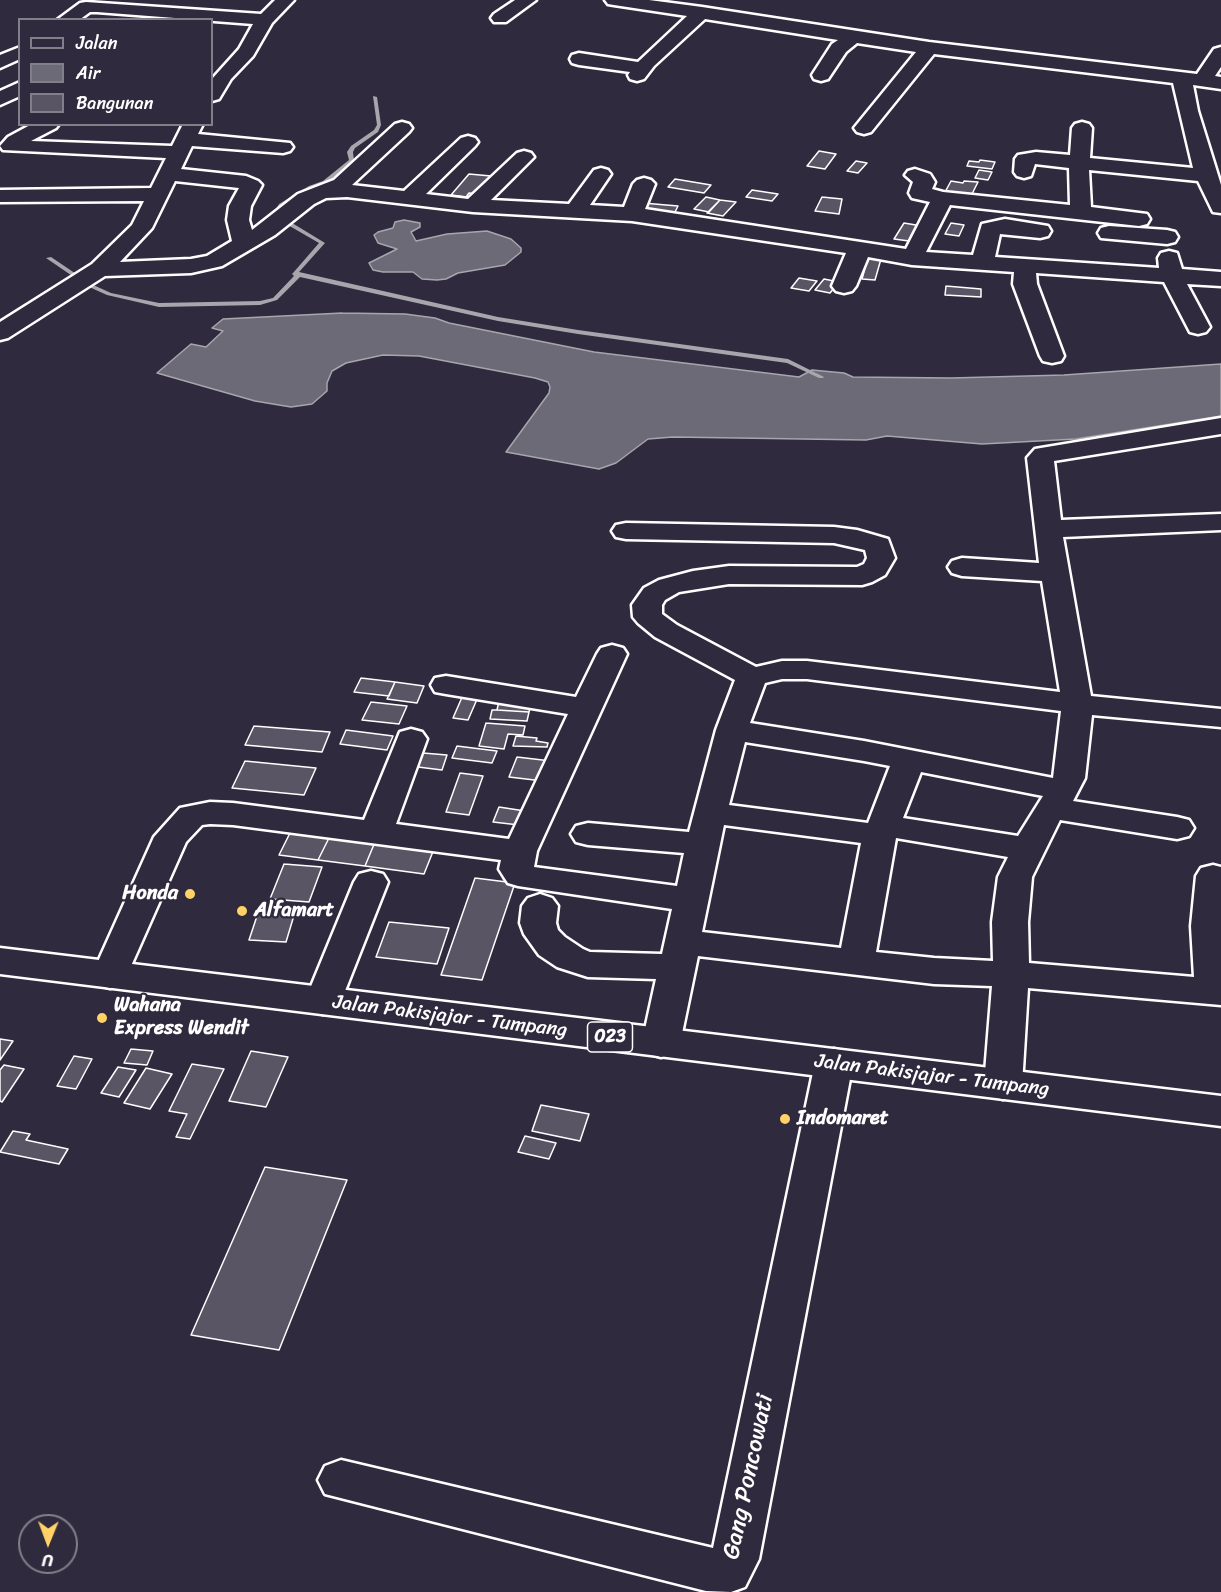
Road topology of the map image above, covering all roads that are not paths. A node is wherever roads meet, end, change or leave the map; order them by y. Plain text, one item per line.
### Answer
1 (285, 0) edge
2 (527, 0) edge
3 (614, 0) edge
4 (702, 12) junction
5 (69, 18) edge
6 (267, 18) junction
7 (500, 18) dead end
8 (854, 36) junction
9 (929, 48) junction
10 (14, 52) edge
11 (1221, 53) edge
12 (579, 59) dead end
13 (0, 62) edge
14 (821, 75) dead end
15 (217, 76) edge
16 (1202, 81) edge
17 (18, 89) edge
18 (213, 91) edge
19 (0, 99) edge
20 (213, 123) edge
21 (45, 126) edge
22 (236, 126) dead end
23 (402, 128) dead end
24 (864, 128) dead end
25 (1082, 128) dead end
26 (468, 142) dead end
27 (254, 146) junction
28 (283, 147) dead end
29 (1211, 156) edge
30 (524, 157) dead end
31 (239, 164) junction
32 (1081, 164) junction
33 (173, 165) edge
34 (267, 165) dead end
35 (68, 168) dead end
36 (1024, 172) dead end
37 (601, 174) dead end
38 (915, 175) dead end
39 (1206, 176) junction
40 (644, 184) dead end
41 (325, 192) junction
42 (35, 195) junction
43 (0, 196) edge
44 (409, 198) junction
45 (943, 198) junction
46 (473, 206) junction
47 (63, 207) dead end
48 (1221, 207) edge
49 (575, 211) junction
50 (1081, 212) junction
51 (632, 214) junction
52 (19, 217) dead end
53 (1139, 219) dead end
54 (244, 243) junction
55 (859, 250) junction
56 (912, 258) junction
57 (982, 264) junction
58 (1025, 266) junction
59 (87, 276) junction
60 (1172, 276) junction
61 (1221, 279) edge
62 (844, 285) dead end
63 (1198, 327) dead end
64 (2, 330) edge
65 (1052, 356) dead end
66 (1221, 426) edge
67 (1221, 522) edge
68 (1048, 529) junction
69 (626, 531) dead end
70 (962, 567) dead end
71 (1055, 573) junction
72 (612, 654) dead end
73 (752, 677) junction
74 (446, 685) dead end
75 (1077, 704) junction
76 (586, 708) junction
77 (1221, 718) edge
78 (732, 730) junction
79 (411, 739) dead end
80 (909, 760) junction
81 (1058, 799) junction
82 (707, 828) junction
83 (1177, 828) dead end
84 (882, 830) junction
85 (377, 831) junction
86 (588, 834) dead end
87 (1028, 849) junction
88 (520, 851) junction
89 (1213, 876) dead end
90 (370, 882) dead end
91 (693, 900) junction
92 (540, 906) dead end
93 (678, 955) junction
94 (0, 961) edge
95 (856, 961) junction
96 (1011, 974) junction
97 (110, 975) junction
98 (1217, 991) edge
99 (323, 1001) junction
100 (661, 1043) junction
101 (834, 1064) junction
102 (1003, 1085) junction
103 (1221, 1111) edge
104 (341, 1480) dead end

1 - 6 street
2 - 7 street
3 - 4 street
4 - 8 street
4 - 12 street
5 - 6 street
6 - 15 street
8 - 9 street
8 - 14 street
9 - 16 street
9 - 24 street
10 - 13 street
11 - 16 street
15 - 18 street
16 - 29 street
17 - 19 street
20 - 22 street
21 - 33 street
23 - 41 street
25 - 32 street
26 - 44 street
27 - 28 street
27 - 31 street
27 - 33 street
29 - 39 street
30 - 46 street
31 - 33 street
31 - 34 street
32 - 36 street
32 - 39 street
32 - 50 street
33 - 35 street
33 - 42 street
33 - 47 street
33 - 54 street
33 - 59 street
37 - 49 street
38 - 45 street
39 - 48 street
40 - 51 street
41 - 44 street
41 - 54 street
42 - 43 street
42 - 52 street
44 - 46 street
45 - 50 street
45 - 56 street
46 - 49 street
49 - 51 street
50 - 53 street
51 - 55 street
54 - 59 street
55 - 56 street
55 - 62 street
56 - 57 street
57 - 58 street
57 - 60 street
58 - 60 street
58 - 65 street
59 - 64 street
60 - 61 street
60 - 63 street
66 - 68 street
67 - 68 street
68 - 71 street
69 - 73 street
70 - 71 street
71 - 75 street
72 - 76 street
73 - 75 street
73 - 78 street
74 - 76 street
75 - 77 street
75 - 81 street
76 - 88 street
78 - 80 street
78 - 82 street
79 - 85 street
80 - 81 street
80 - 84 street
81 - 83 street
81 - 87 street
82 - 84 street
82 - 86 street
82 - 91 street
84 - 87 street
84 - 95 street
85 - 88 street
85 - 97 street
87 - 96 street
88 - 91 street
89 - 98 street
90 - 99 street
91 - 93 street
92 - 93 street
93 - 95 street
93 - 100 street
94 - 97 street, Jalan Pakisjajar - Tumpang / 023
95 - 96 street
96 - 98 street
96 - 102 street
97 - 99 street, Jalan Pakisjajar - Tumpang / 023
99 - 100 street, Jalan Pakisjajar - Tumpang / 023
100 - 101 street, Jalan Pakisjajar - Tumpang / 023
101 - 102 street, Jalan Pakisjajar - Tumpang / 023
101 - 104 street, Gang Poncowati
102 - 103 street, Jalan Pakisjajar - Tumpang / 023

